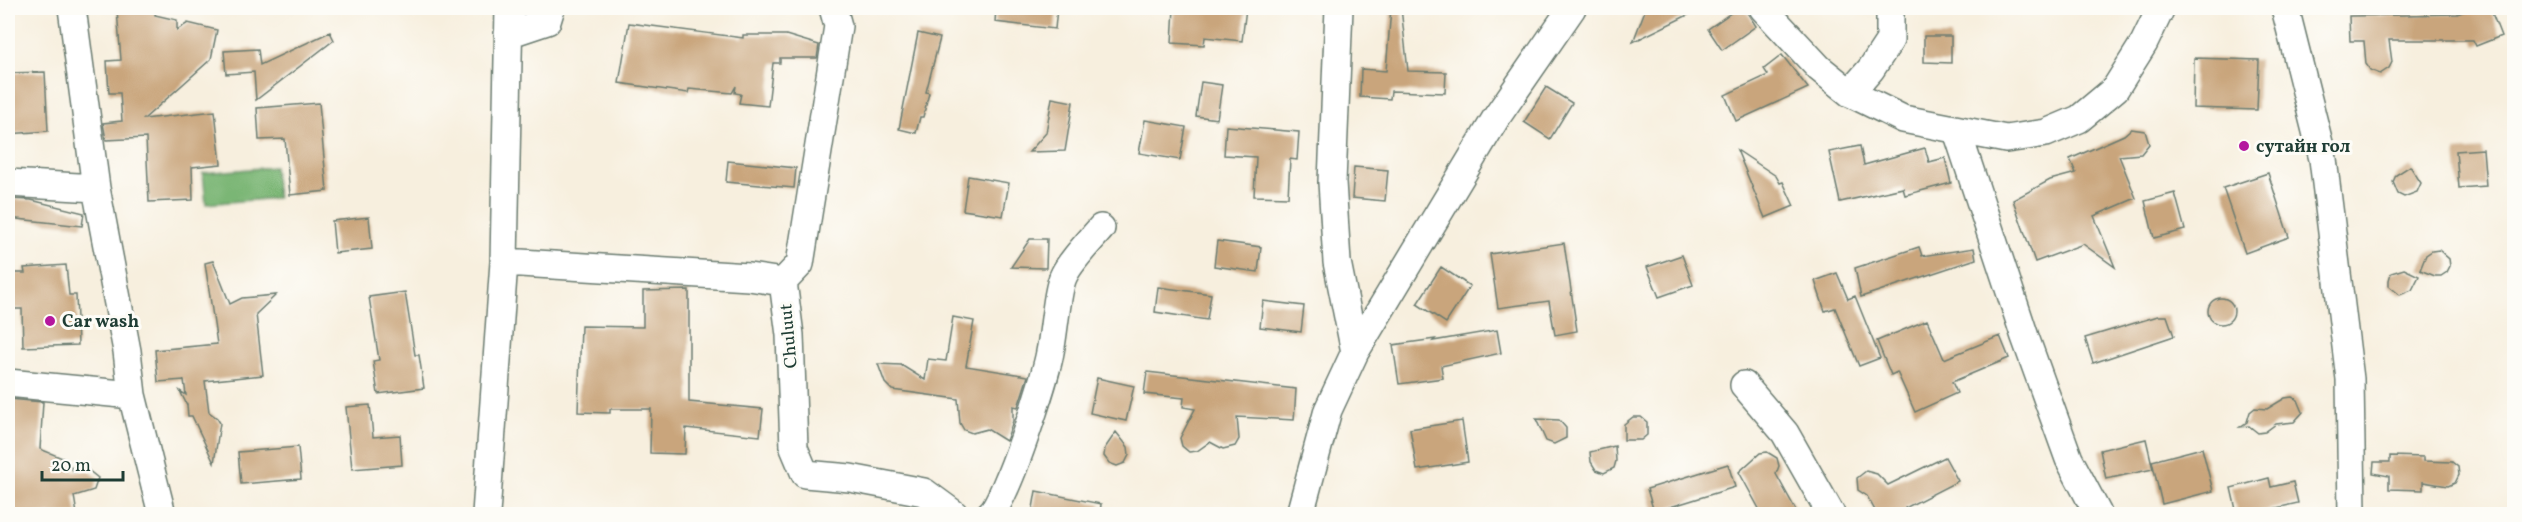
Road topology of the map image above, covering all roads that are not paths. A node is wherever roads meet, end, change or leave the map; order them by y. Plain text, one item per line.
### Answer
1 (72, 8) edge
2 (509, 8) edge
3 (551, 8) edge
4 (833, 8) edge
5 (1339, 8) edge
6 (1572, 8) edge
7 (1762, 8) edge
8 (1890, 8) edge
9 (2161, 8) edge
10 (2285, 8) edge
11 (508, 34) junction
12 (1850, 93) junction
13 (1957, 131) junction
14 (8, 183) edge
15 (96, 188) junction
16 (1101, 228) dead end
17 (504, 262) junction
18 (783, 282) junction
19 (1355, 352) junction
20 (8, 383) edge
21 (1744, 385) dead end
22 (132, 395) junction
23 (162, 514) edge
24 (486, 514) edge
25 (954, 514) edge
26 (990, 514) edge
27 (1300, 514) edge
28 (1831, 514) edge
29 (2098, 514) edge
30 (2352, 514) edge

1 - 15 street
2 - 11 street
3 - 11 street
4 - 18 street
5 - 19 street
6 - 19 street
7 - 12 street
8 - 12 street
9 - 13 street
10 - 30 street
11 - 17 street
12 - 13 street
13 - 29 street
14 - 15 street
15 - 22 street
16 - 26 street
17 - 18 street, Chuluut
17 - 24 street
18 - 25 street, Chuluut
19 - 27 street
20 - 22 street
21 - 28 street
22 - 23 street

